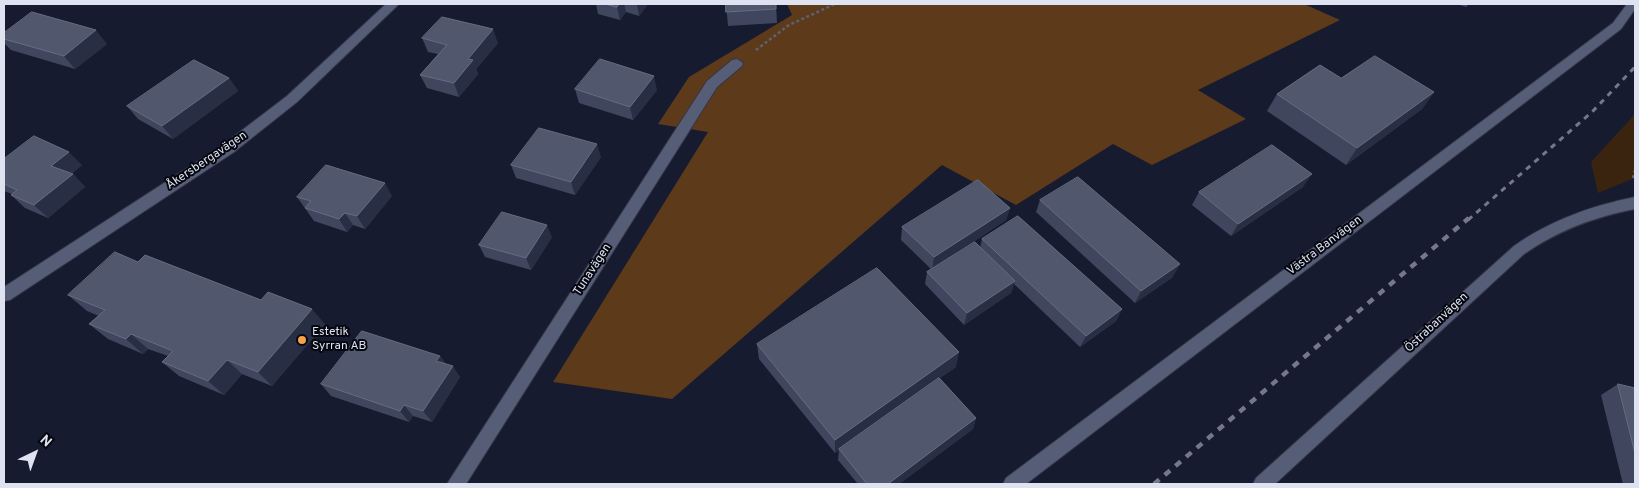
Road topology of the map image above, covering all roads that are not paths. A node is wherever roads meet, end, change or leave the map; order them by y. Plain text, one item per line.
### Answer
1 (393, 4) edge
2 (1633, 4) edge
3 (737, 63) road end
4 (1635, 203) edge
5 (4, 295) edge
6 (456, 484) edge
7 (1012, 484) edge
8 (1262, 484) edge

1 - 5 street, Åkersbergavägen
2 - 7 street, Västra Banvägen
3 - 6 street, Tunavägen
4 - 8 street, Östrabanvägen

